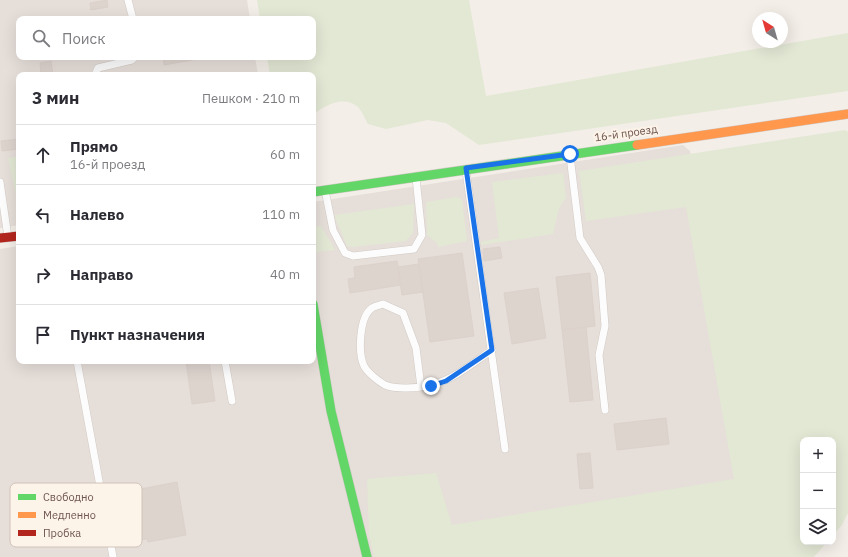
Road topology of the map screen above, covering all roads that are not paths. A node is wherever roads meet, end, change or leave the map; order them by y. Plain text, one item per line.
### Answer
1 (128, 0) edge
2 (132, 16) edge
3 (132, 60) edge
4 (96, 72) edge
5 (848, 114) edge
6 (570, 154) junction
7 (466, 168) junction
8 (416, 176) junction
9 (0, 182) edge
10 (325, 190) junction
11 (316, 192) edge
12 (16, 236) edge
13 (4, 238) edge
14 (316, 322) edge
15 (492, 350) junction
16 (78, 364) edge
17 (226, 364) edge
18 (421, 387) junction
19 (232, 401) dead end
20 (605, 410) dead end
21 (505, 449) dead end
22 (99, 483) edge
23 (111, 547) edge
24 (113, 557) edge
25 (368, 557) edge

1 - 2 lane
3 - 4 lane
5 - 6 street, 16-й проезд
6 - 7 street, 16-й проезд
6 - 20 lane
7 - 8 street, 16-й проезд
7 - 15 lane
8 - 10 street, 16-й проезд
8 - 10 lane
9 - 13 lane
10 - 11 street, 16-й проезд
12 - 13 street
14 - 25 street
15 - 18 lane
15 - 21 lane
16 - 22 lane
17 - 19 lane
18 - 18 lane
23 - 24 lane

